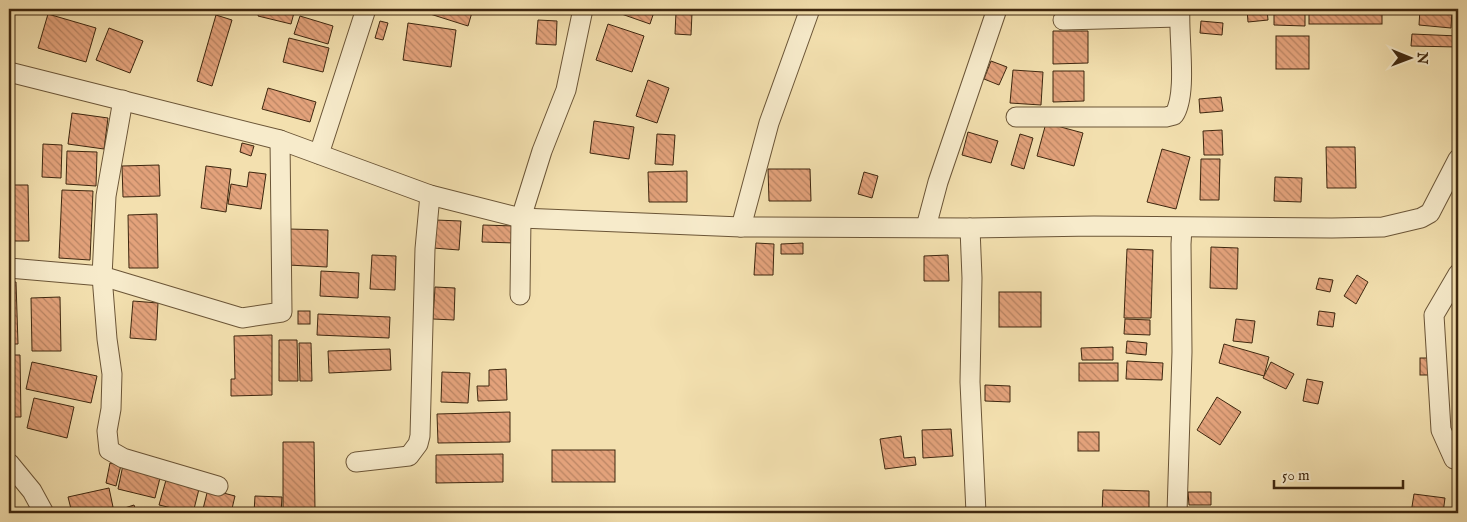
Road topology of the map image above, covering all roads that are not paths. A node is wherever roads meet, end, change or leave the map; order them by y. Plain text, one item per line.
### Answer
1 (366, 9) edge
2 (583, 9) edge
3 (810, 9) edge
4 (997, 9) edge
5 (1179, 13) edge
6 (1063, 20) dead end
7 (9, 72) edge
8 (123, 100) junction
9 (1016, 117) dead end
10 (280, 140) junction
11 (319, 154) junction
12 (1458, 159) edge
13 (430, 194) junction
14 (521, 218) junction
15 (740, 227) junction
16 (926, 227) junction
17 (970, 228) junction
18 (1182, 228) junction
19 (9, 268) edge
20 (1458, 274) edge
21 (102, 276) junction
22 (520, 295) dead end
23 (1458, 458) edge
24 (9, 462) edge
25 (356, 462) dead end
26 (218, 486) dead end
27 (44, 513) edge
28 (976, 513) edge
29 (1177, 513) edge

1 - 11 street
2 - 14 street
3 - 15 street
4 - 16 street
5 - 6 street
5 - 9 street
7 - 8 street
8 - 10 street
8 - 21 street
10 - 11 street
10 - 21 street
11 - 13 street
12 - 18 street
13 - 14 street
13 - 25 street
14 - 15 street
14 - 22 street
15 - 16 street
16 - 17 street
17 - 18 street
17 - 28 street
18 - 29 street
19 - 21 street
20 - 23 street
21 - 26 street
24 - 27 street

